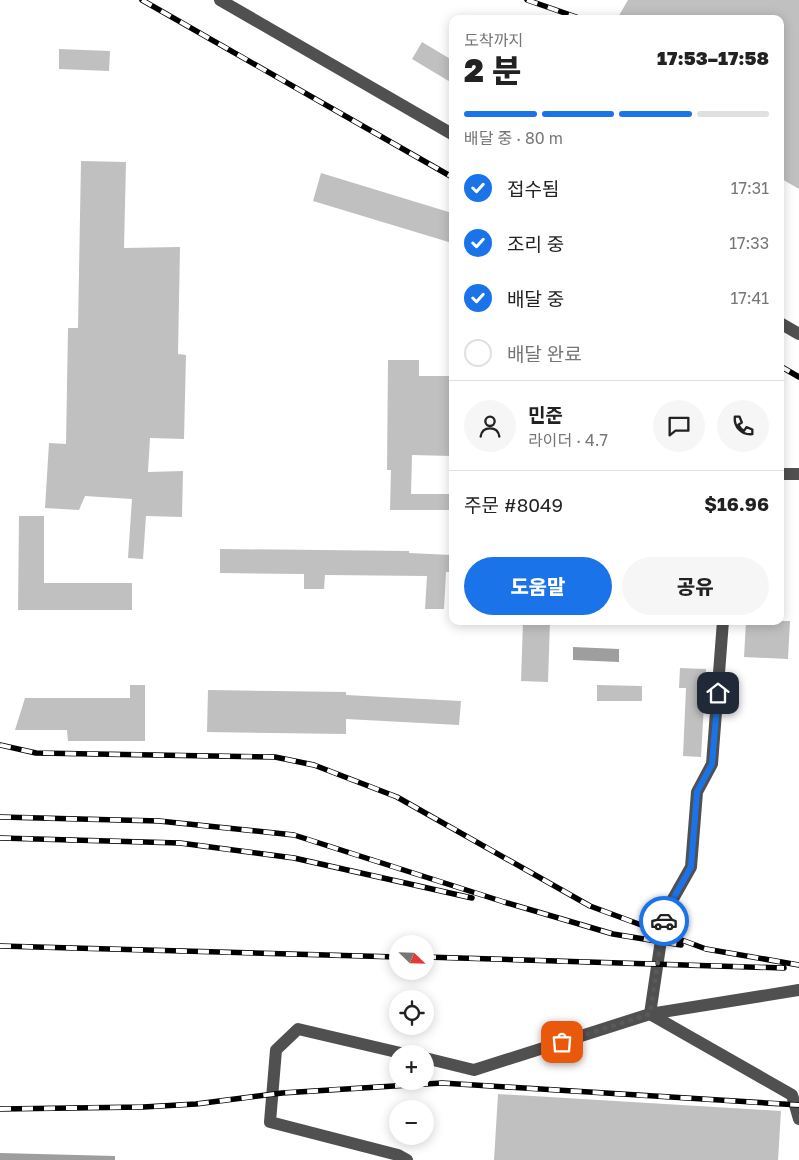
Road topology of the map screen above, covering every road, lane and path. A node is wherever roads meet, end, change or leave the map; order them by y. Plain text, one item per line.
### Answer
1 (220, 0) edge
2 (449, 132) edge
3 (784, 325) edge
4 (799, 334) edge
5 (784, 474) edge
6 (799, 474) edge
7 (722, 625) edge
8 (799, 990) edge
9 (650, 1014) junction
10 (389, 1050) edge
11 (434, 1060) edge
12 (799, 1119) edge
13 (407, 1160) edge

1 - 2 lane
3 - 4 lane
5 - 6 lane
7 - 9 lane
8 - 9 lane
9 - 11 lane
9 - 12 lane
10 - 13 lane

